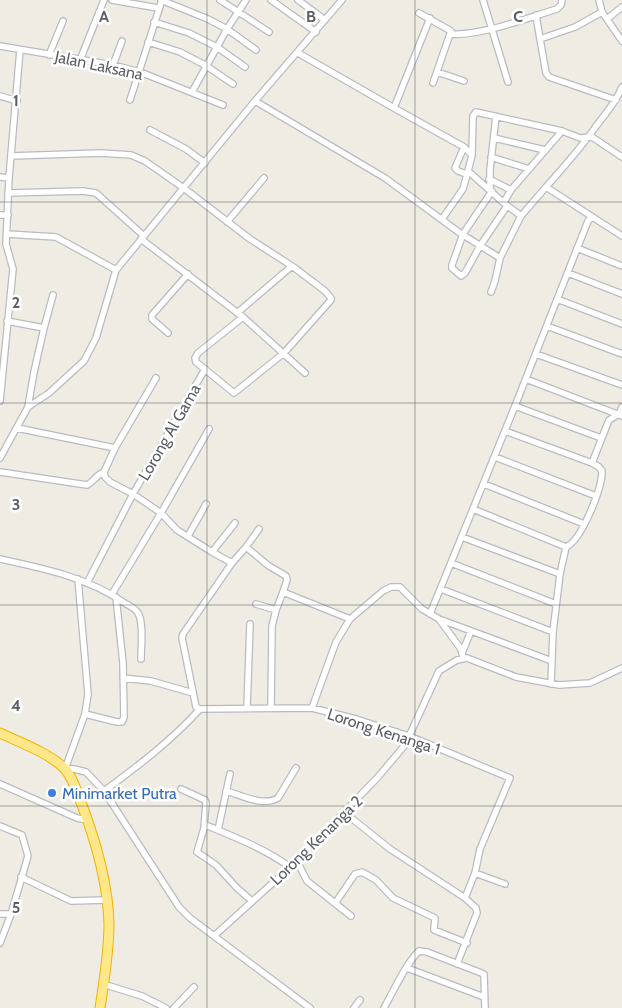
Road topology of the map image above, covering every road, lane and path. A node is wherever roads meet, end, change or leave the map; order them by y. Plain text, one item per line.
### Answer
1 (104, 0) edge
2 (112, 0) edge
3 (161, 0) edge
4 (220, 0) edge
5 (246, 0) edge
6 (271, 0) edge
7 (298, 0) edge
8 (483, 0) edge
9 (562, 0) edge
10 (599, 0) edge
11 (121, 1) edge
12 (339, 1) edge
13 (622, 7) edge
14 (158, 8) junction
15 (239, 11) junction
16 (602, 12) junction
17 (419, 13) dead end
18 (536, 15) junction
19 (430, 18) junction
20 (607, 19) junction
21 (325, 20) junction
22 (63, 21) dead end
23 (154, 22) junction
24 (227, 28) junction
25 (491, 28) junction
26 (269, 32) dead end
27 (316, 32) junction
28 (451, 34) junction
29 (540, 39) junction
30 (122, 41) dead end
31 (622, 41) edge
32 (148, 42) junction
33 (0, 46) edge
34 (217, 47) junction
35 (20, 50) junction
36 (256, 50) dead end
37 (298, 52) junction
38 (49, 55) junction
39 (80, 60) junction
40 (112, 65) junction
41 (205, 65) junction
42 (245, 67) dead end
43 (140, 72) junction
44 (437, 72) junction
45 (464, 81) dead end
46 (508, 82) dead end
47 (433, 83) dead end
48 (233, 84) dead end
49 (622, 87) edge
50 (192, 92) junction
51 (0, 96) edge
52 (130, 100) dead end
53 (616, 100) junction
54 (17, 101) junction
55 (255, 101) junction
56 (223, 105) dead end
57 (394, 108) junction
58 (496, 116) junction
59 (150, 130) dead end
60 (562, 131) junction
61 (590, 136) junction
62 (494, 138) junction
63 (464, 146) junction
64 (545, 150) junction
65 (472, 155) junction
66 (12, 156) junction
67 (491, 157) junction
68 (622, 157) edge
69 (205, 164) junction
70 (529, 169) junction
71 (467, 172) junction
72 (0, 177) edge
73 (9, 178) junction
74 (264, 178) dead end
75 (489, 179) junction
76 (546, 187) junction
77 (185, 189) junction
78 (491, 190) junction
79 (512, 190) junction
80 (8, 193) junction
81 (506, 204) junction
82 (0, 215) edge
83 (8, 215) junction
84 (521, 216) junction
85 (592, 217) junction
86 (442, 219) junction
87 (228, 222) junction
88 (7, 234) junction
89 (463, 234) junction
90 (622, 236) edge
91 (142, 238) junction
92 (480, 246) junction
93 (577, 248) junction
94 (500, 258) junction
95 (292, 266) junction
96 (622, 266) edge
97 (116, 270) junction
98 (568, 272) junction
99 (188, 274) junction
100 (491, 292) dead end
101 (622, 294) edge
102 (54, 295) dead end
103 (557, 299) junction
104 (240, 315) junction
105 (7, 321) junction
106 (622, 324) edge
107 (547, 326) junction
108 (44, 328) junction
109 (168, 333) dead end
110 (284, 353) junction
111 (536, 354) junction
112 (622, 354) edge
113 (205, 369) junction
114 (305, 373) dead end
115 (156, 378) dead end
116 (526, 379) junction
117 (622, 385) edge
118 (0, 401) edge
119 (515, 406) junction
120 (28, 407) junction
121 (622, 407) edge
122 (620, 416) edge
123 (17, 428) junction
124 (209, 429) dead end
125 (505, 431) junction
126 (601, 438) junction
127 (0, 448) edge
128 (115, 448) junction
129 (495, 457) junction
130 (0, 458) edge
131 (592, 463) junction
132 (0, 472) edge
133 (104, 472) junction
134 (484, 484) junction
135 (133, 494) junction
136 (596, 496) junction
137 (206, 504) dead end
138 (473, 509) junction
139 (161, 513) junction
140 (235, 523) dead end
141 (584, 524) junction
142 (258, 529) dead end
143 (188, 536) junction
144 (462, 537) junction
145 (246, 548) junction
146 (566, 548) junction
147 (212, 552) junction
148 (0, 559) edge
149 (232, 563) junction
150 (451, 563) junction
151 (560, 574) junction
152 (78, 579) junction
153 (87, 583) junction
154 (441, 590) junction
155 (283, 592) junction
156 (114, 596) junction
157 (256, 604) dead end
158 (556, 604) junction
159 (276, 610) junction
160 (430, 614) junction
161 (350, 619) junction
162 (439, 619) junction
163 (250, 624) dead end
164 (471, 631) junction
165 (553, 632) junction
166 (462, 656) junction
167 (141, 659) dead end
168 (552, 661) junction
169 (622, 668) edge
170 (123, 678) junction
171 (551, 684) junction
172 (193, 693) junction
173 (270, 707) junction
174 (247, 708) junction
175 (312, 708) junction
176 (200, 709) junction
177 (84, 714) junction
178 (0, 733) edge
179 (409, 736) junction
180 (296, 768) dead end
181 (66, 769) junction
182 (230, 774) dead end
183 (0, 784) edge
184 (181, 789) dead end
185 (104, 791) junction
186 (226, 791) junction
187 (344, 813) junction
188 (87, 820) junction
189 (0, 826) edge
190 (204, 828) junction
191 (218, 830) junction
192 (297, 861) junction
193 (290, 867) junction
194 (475, 873) junction
195 (21, 877) junction
196 (504, 884) dead end
197 (465, 898) junction
198 (107, 900) junction
199 (252, 901) junction
200 (336, 902) junction
201 (0, 914) edge
202 (11, 914) junction
203 (351, 916) dead end
204 (214, 936) junction
205 (0, 943) edge
206 (467, 943) junction
207 (457, 964) junction
208 (407, 968) junction
209 (103, 984) junction
210 (194, 987) dead end
211 (484, 997) junction
212 (360, 1000) dead end
213 (100, 1008) edge
214 (166, 1008) edge
215 (174, 1008) edge
216 (310, 1008) edge
217 (354, 1008) edge
218 (384, 1008) edge
219 (485, 1008) edge

1 - 39 street
2 - 11 street
3 - 14 street
3 - 24 street
4 - 15 street
5 - 15 street
6 - 27 street
7 - 21 street
8 - 25 street
9 - 18 street
10 - 16 street
11 - 14 street
12 - 21 street
13 - 20 street
14 - 23 street
15 - 24 street
15 - 26 street
16 - 20 street
16 - 29 street
17 - 19 street
18 - 25 street
18 - 29 street
19 - 28 street
19 - 57 street
20 - 31 street
21 - 27 street
22 - 38 street
23 - 32 street
23 - 34 street
24 - 34 street
24 - 36 street
25 - 28 street
25 - 46 street
27 - 37 street
28 - 44 street
29 - 53 street
30 - 40 street
32 - 41 street
32 - 43 street
33 - 35 street, Jalan Laksana
34 - 41 street
34 - 42 street
35 - 38 street, Jalan Laksana
35 - 54 street
37 - 55 street
37 - 57 street
38 - 39 street, Jalan Laksana
39 - 40 street, Jalan Laksana
40 - 43 street, Jalan Laksana
41 - 48 street
41 - 50 street
43 - 50 street, Jalan Laksana
43 - 52 street
44 - 45 street
44 - 47 street
49 - 53 street
50 - 56 street, Jalan Laksana
51 - 54 street
53 - 61 street
54 - 66 street
55 - 69 street
55 - 86 street
57 - 63 street
58 - 60 street
58 - 62 street
58 - 65 street
59 - 69 street
60 - 61 street
60 - 64 street
61 - 68 street
61 - 76 street
62 - 64 street
62 - 67 street
63 - 65 street
63 - 71 street
64 - 70 street
65 - 71 street
66 - 73 street
66 - 77 street
67 - 70 street
67 - 75 street
69 - 77 street
70 - 79 street
71 - 78 street
71 - 86 street
72 - 73 street
73 - 80 street
74 - 87 street
75 - 78 street
75 - 79 street
76 - 84 street
76 - 85 street
77 - 87 street
77 - 91 street
78 - 81 street
78 - 89 street
79 - 81 street
80 - 83 street
80 - 91 street
81 - 84 street
81 - 92 street
82 - 83 street
83 - 88 street
84 - 94 street
85 - 90 street
85 - 93 street
86 - 89 street
87 - 95 street
88 - 97 street
88 - 105 street
89 - 92 street
89 - 92 street
91 - 97 street
91 - 99 street
92 - 94 street
93 - 96 street
93 - 98 street
94 - 100 street
95 - 104 street
95 - 110 street
97 - 120 street
98 - 101 street
98 - 103 street
99 - 104 street
99 - 109 street
102 - 108 street
103 - 106 street
103 - 107 street
104 - 110 street
104 - 113 street
105 - 108 street
105 - 118 street
107 - 111 street
107 - 112 street
108 - 120 street
110 - 113 street
110 - 114 street
111 - 116 street
111 - 117 street
113 - 135 street, Lorong Al Gama
115 - 128 street
116 - 119 street
116 - 122 street
119 - 125 street
119 - 126 street
120 - 123 street
121 - 122 street
122 - 126 street
123 - 128 street
123 - 130 street
124 - 139 street
125 - 129 street
125 - 131 street
126 - 131 street
127 - 130 street
128 - 133 street
129 - 134 street
129 - 136 street
131 - 136 street
132 - 133 street
133 - 135 street
134 - 138 street
134 - 141 street
135 - 139 street
135 - 153 street, Lorong Al Gama
136 - 141 street
137 - 143 street
138 - 144 street
138 - 146 street
139 - 143 street
139 - 156 street
140 - 147 street
141 - 146 street
142 - 145 street
143 - 147 street
144 - 150 street
144 - 151 street
145 - 149 street
145 - 155 street
146 - 151 street
147 - 149 street
148 - 152 street
149 - 172 street
150 - 154 street
150 - 158 street
151 - 158 street
152 - 153 street
152 - 177 street
153 - 156 street
154 - 160 street
154 - 165 street
155 - 159 street
155 - 161 street
156 - 167 street
156 - 170 street
157 - 159 street
158 - 165 street
159 - 173 street
160 - 161 street
160 - 162 street
161 - 175 street
162 - 164 street
162 - 166 street
163 - 174 street
164 - 166 street
164 - 168 street
165 - 168 street
166 - 171 street
166 - 179 street, Lorong Kenanga 2
168 - 171 street
169 - 171 street
170 - 172 street
170 - 177 street
172 - 176 street
173 - 174 street, Lorong Kenanga 1
173 - 175 street, Lorong Kenanga 1
174 - 176 street, Lorong Kenanga 1
175 - 179 street, Lorong Kenanga 1
176 - 185 street
177 - 181 street
178 - 181 highway
179 - 187 street, Lorong Kenanga 2
179 - 194 street, Lorong Kenanga 1
180 - 186 street
181 - 185 street
181 - 188 highway
182 - 186 street
183 - 188 street
184 - 190 street
185 - 204 street
186 - 191 street
187 - 192 street, Lorong Kenanga 2
187 - 197 street
188 - 198 highway
189 - 195 street
190 - 191 street
190 - 199 street
191 - 193 street
192 - 193 street, Lorong Kenanga 2
192 - 200 street
193 - 199 street, Lorong Kenanga 2
194 - 196 street
194 - 197 street
195 - 198 street
195 - 202 street
197 - 206 street
198 - 209 highway
199 - 204 street, Lorong Kenanga 2
200 - 203 street
200 - 206 street
201 - 202 street
202 - 205 street
204 - 216 street
206 - 207 street
207 - 208 street
207 - 211 street
208 - 211 street
208 - 218 street
209 - 213 highway
209 - 214 street
210 - 215 street
211 - 219 street
212 - 217 street

